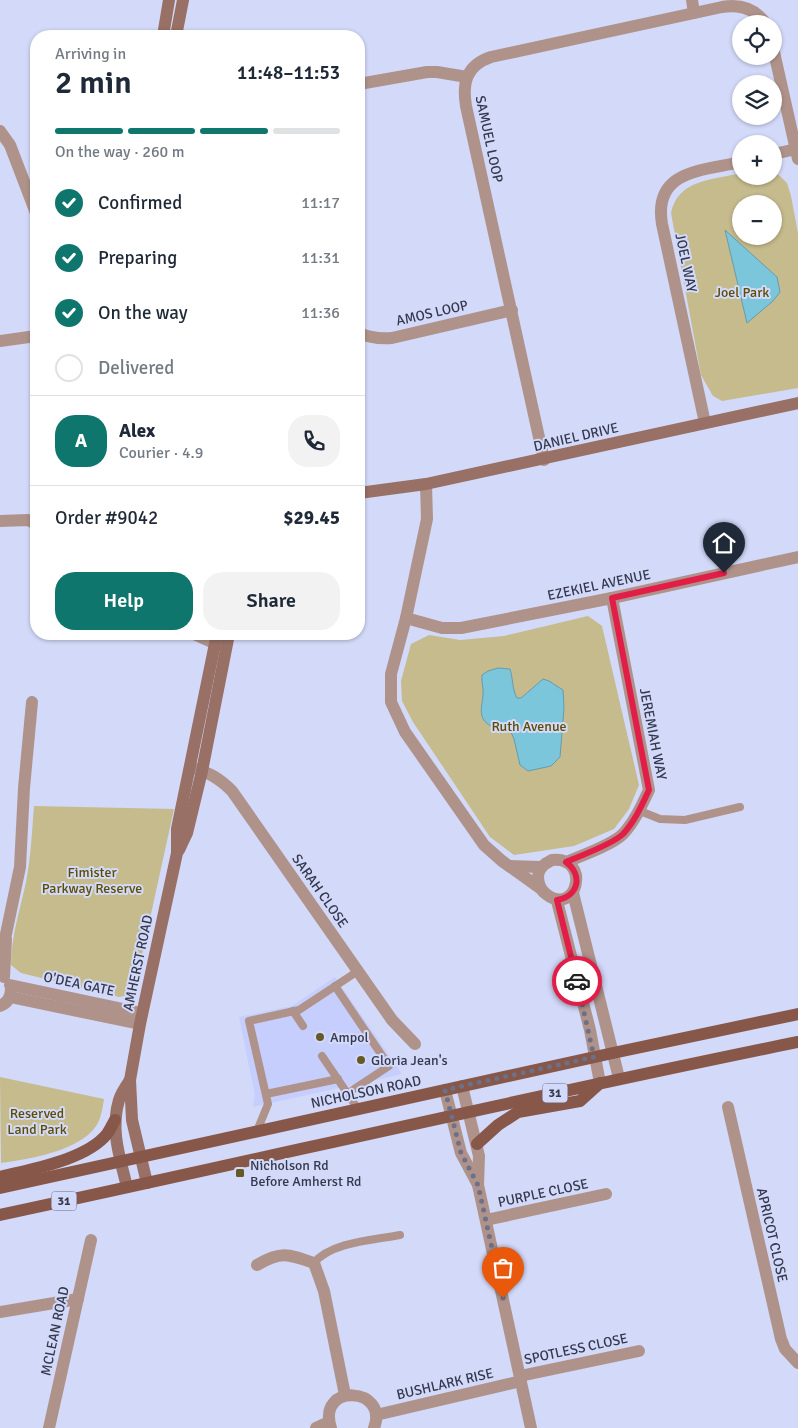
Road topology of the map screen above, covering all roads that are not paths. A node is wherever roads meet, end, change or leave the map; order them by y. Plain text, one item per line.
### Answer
1 (169, 0) edge
2 (183, 0) edge
3 (692, 0) edge
4 (694, 13) junction
5 (758, 15) edge
6 (164, 30) edge
7 (177, 30) edge
8 (777, 65) edge
9 (467, 77) junction
10 (365, 83) edge
11 (0, 131) edge
12 (782, 154) edge
13 (797, 154) edge
14 (732, 164) edge
15 (30, 197) edge
16 (512, 310) junction
17 (365, 335) edge
18 (30, 337) edge
19 (0, 341) edge
20 (798, 403) edge
21 (706, 423) junction
22 (544, 460) junction
23 (426, 484) junction
24 (365, 492) edge
25 (0, 520) edge
26 (30, 521) edge
27 (798, 557) edge
28 (612, 598) junction
29 (406, 618) junction
30 (222, 640) edge
31 (32, 702) dead end
32 (196, 769) junction
33 (740, 807) dead end
34 (640, 811) junction
35 (591, 852) junction
36 (566, 862) junction
37 (509, 866) junction
38 (541, 868) junction
39 (576, 874) junction
40 (540, 888) junction
41 (573, 893) junction
42 (557, 900) junction
43 (6, 934) junction
44 (0, 948) edge
45 (358, 971) junction
46 (6, 983) edge
47 (335, 986) junction
48 (0, 1006) edge
49 (293, 1011) junction
50 (798, 1014) edge
51 (141, 1019) junction
52 (303, 1026) dead end
53 (798, 1042) edge
54 (415, 1044) dead end
55 (613, 1052) junction
56 (322, 1056) dead end
57 (594, 1057) junction
58 (619, 1078) junction
59 (338, 1079) junction
60 (130, 1080) junction
61 (600, 1083) junction
62 (462, 1086) junction
63 (445, 1090) junction
64 (348, 1093) junction
65 (266, 1094) junction
66 (728, 1107) dead end
67 (358, 1109) junction
68 (468, 1112) junction
69 (451, 1115) junction
70 (115, 1120) junction
71 (257, 1131) junction
72 (477, 1144) junction
73 (141, 1158) junction
74 (121, 1162) junction
75 (0, 1177) edge
76 (147, 1183) junction
77 (478, 1185) junction
78 (127, 1187) junction
79 (0, 1188) edge
80 (606, 1194) dead end
81 (0, 1215) edge
82 (486, 1220) junction
83 (400, 1235) dead end
84 (91, 1240) dead end
85 (314, 1263) junction
86 (257, 1265) dead end
87 (78, 1299) junction
88 (0, 1312) edge
89 (639, 1351) dead end
90 (798, 1363) edge
91 (521, 1379) junction
92 (346, 1395) junction
93 (376, 1415) junction
94 (330, 1425) edge
95 (49, 1428) edge
96 (316, 1428) edge
97 (374, 1428) edge
98 (531, 1428) edge

1 - 6 main road
2 - 7 main road
3 - 4 street
4 - 5 street
4 - 9 street
8 - 13 street
9 - 10 street
9 - 16 street, SAMUEL LOOP
11 - 15 street
12 - 13 street
14 - 21 street, JOEL WAY
16 - 17 street, AMOS LOOP
16 - 22 street, SAMUEL LOOP
18 - 19 street
20 - 21 main road, DANIEL DRIVE
21 - 22 main road, DANIEL DRIVE
22 - 23 main road, DANIEL DRIVE
23 - 24 main road, DANIEL DRIVE
23 - 29 street
25 - 26 street
27 - 28 street, EZEKIEL AVENUE
28 - 29 street, EZEKIEL AVENUE
28 - 34 street, JEREMIAH WAY
29 - 37 street
30 - 32 main road, AMHERST ROAD
31 - 43 street
32 - 45 street, SARAH CLOSE
32 - 51 main road, AMHERST ROAD
33 - 34 lane
34 - 35 street, JEREMIAH WAY
35 - 36 street, JEREMIAH WAY
35 - 39 street, JEREMIAH WAY
36 - 38 street
36 - 39 street
37 - 38 street
37 - 40 street
38 - 40 street
39 - 41 street
40 - 42 street
41 - 42 street
41 - 55 street
42 - 57 street
43 - 44 street
43 - 46 street
45 - 47 lane
45 - 54 street, SARAH CLOSE
46 - 48 street
46 - 51 street, O'DEA GATE
47 - 49 lane
47 - 64 lane
49 - 52 lane
49 - 65 lane
50 - 55 main road, NICHOLSON ROAD / 31
51 - 60 main road, AMHERST ROAD
53 - 58 main road, 31
55 - 57 main road, NICHOLSON ROAD / 31
55 - 58 street
56 - 59 lane
57 - 61 street
57 - 62 main road, NICHOLSON ROAD / 31
58 - 61 main road, 31
59 - 64 lane
59 - 65 lane
60 - 70 main road, AMHERST ROAD
60 - 73 main road, AMHERST ROAD
61 - 68 main road, 31
61 - 72 main road
62 - 63 main road, NICHOLSON ROAD / 31
62 - 68 street
63 - 67 main road, NICHOLSON ROAD / 31
63 - 69 street
64 - 67 lane
65 - 71 lane
66 - 90 street, APRICOT CLOSE
67 - 71 main road, NICHOLSON ROAD / 31
68 - 69 main road, 31
68 - 72 street
69 - 76 main road, 31
69 - 77 street
70 - 74 main road, AMHERST ROAD
70 - 75 main road
71 - 73 main road, NICHOLSON ROAD / 31
72 - 77 street
73 - 74 main road, NICHOLSON ROAD / 31
73 - 76 main road, AMHERST ROAD
74 - 78 main road, AMHERST ROAD
74 - 79 main road, NICHOLSON ROAD / 31
76 - 78 main road, 31
77 - 82 street
78 - 81 main road, 31
80 - 82 street, PURPLE CLOSE
82 - 91 street
83 - 85 lane
84 - 87 street, MCLEAN ROAD
85 - 86 street
85 - 92 street
87 - 88 street
87 - 95 street, MCLEAN ROAD
89 - 91 street, SPOTLESS CLOSE
91 - 93 street, BUSHLARK RISE
91 - 98 street
92 - 93 street
92 - 94 street
93 - 97 street
94 - 96 street

